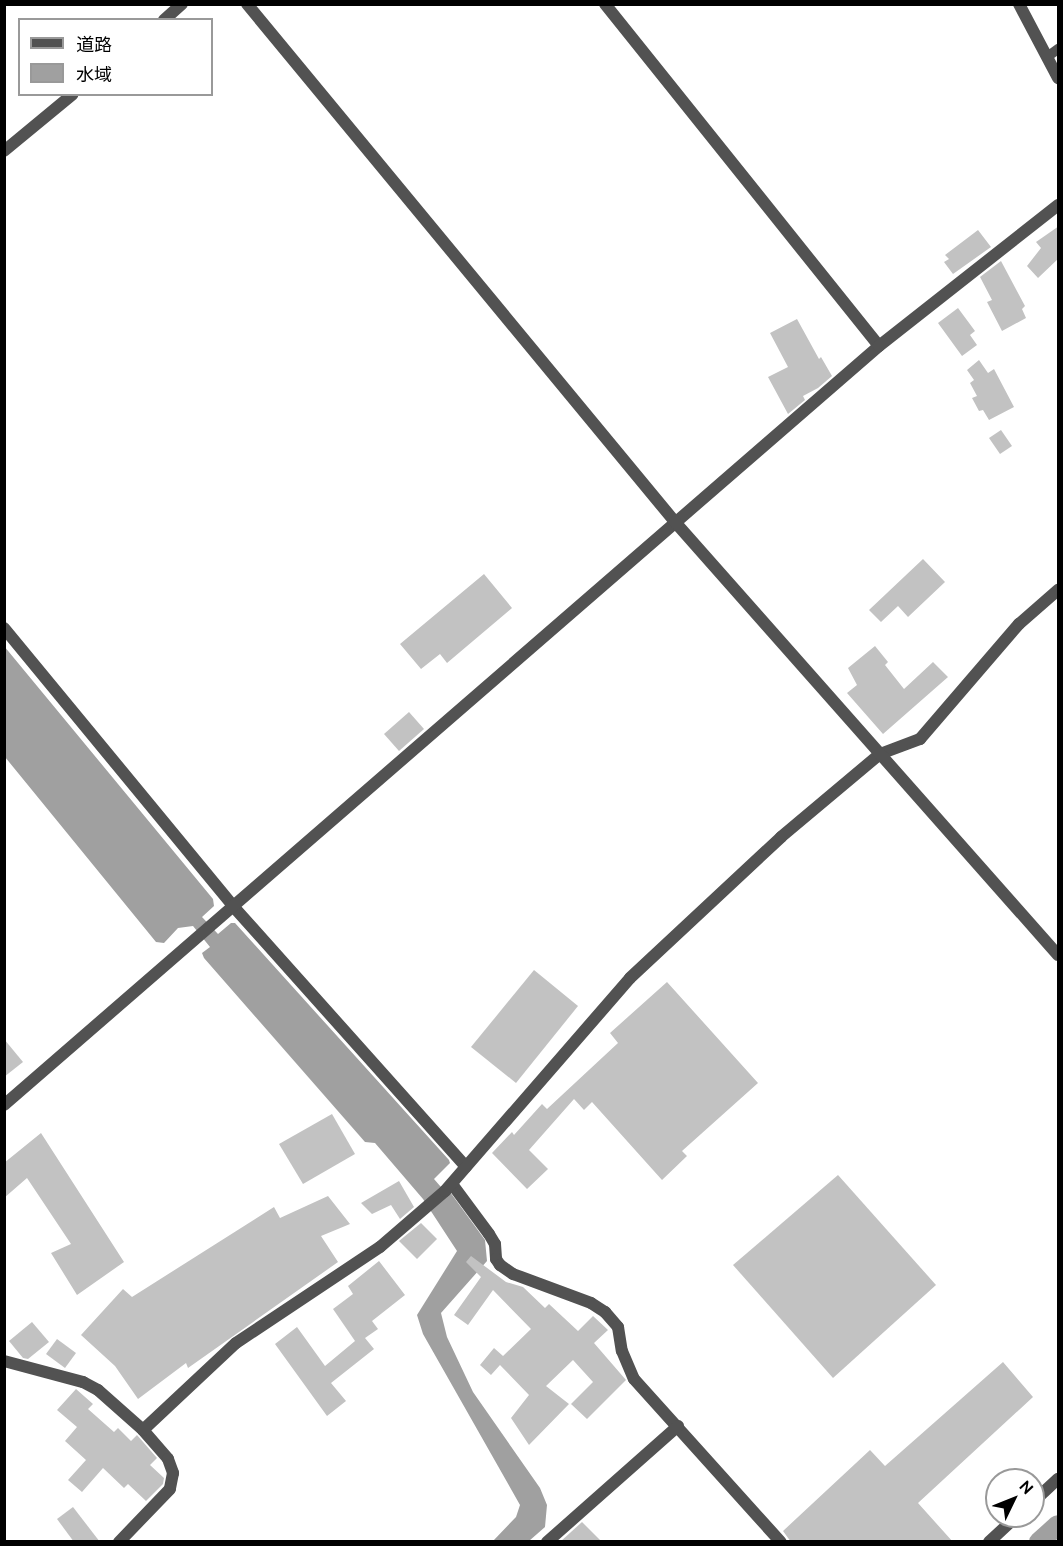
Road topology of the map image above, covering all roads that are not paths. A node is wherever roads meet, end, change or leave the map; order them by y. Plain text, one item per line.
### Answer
1 (182, 4) edge
2 (247, 4) edge
3 (606, 4) edge
4 (1019, 4) edge
5 (166, 18) edge
6 (1059, 49) edge
7 (1047, 57) junction
8 (1059, 78) edge
9 (71, 96) edge
10 (4, 151) edge
11 (1059, 205) edge
12 (879, 346) junction
13 (675, 522) junction
14 (1059, 590) edge
15 (4, 628) edge
16 (880, 754) junction
17 (228, 908) junction
18 (1059, 956) edge
19 (4, 1105) edge
20 (466, 1167) junction
21 (453, 1184) junction
22 (4, 1361) edge
23 (678, 1426) junction
24 (143, 1430) junction
25 (1059, 1479) edge
26 (1045, 1491) edge
27 (1004, 1528) edge
28 (119, 1542) edge
29 (547, 1542) edge
30 (781, 1542) edge
31 (988, 1542) edge

1 - 5 street
2 - 13 street
3 - 12 street
4 - 7 street
6 - 7 lane
7 - 8 street
9 - 10 street
11 - 12 street
12 - 13 street
13 - 16 street
13 - 17 street
14 - 16 street
15 - 17 street
16 - 18 street
16 - 20 street
17 - 19 street
17 - 20 street
20 - 21 street
21 - 23 street
21 - 24 street
22 - 24 street
23 - 29 street
23 - 30 street
24 - 28 street
25 - 26 street
27 - 31 street

